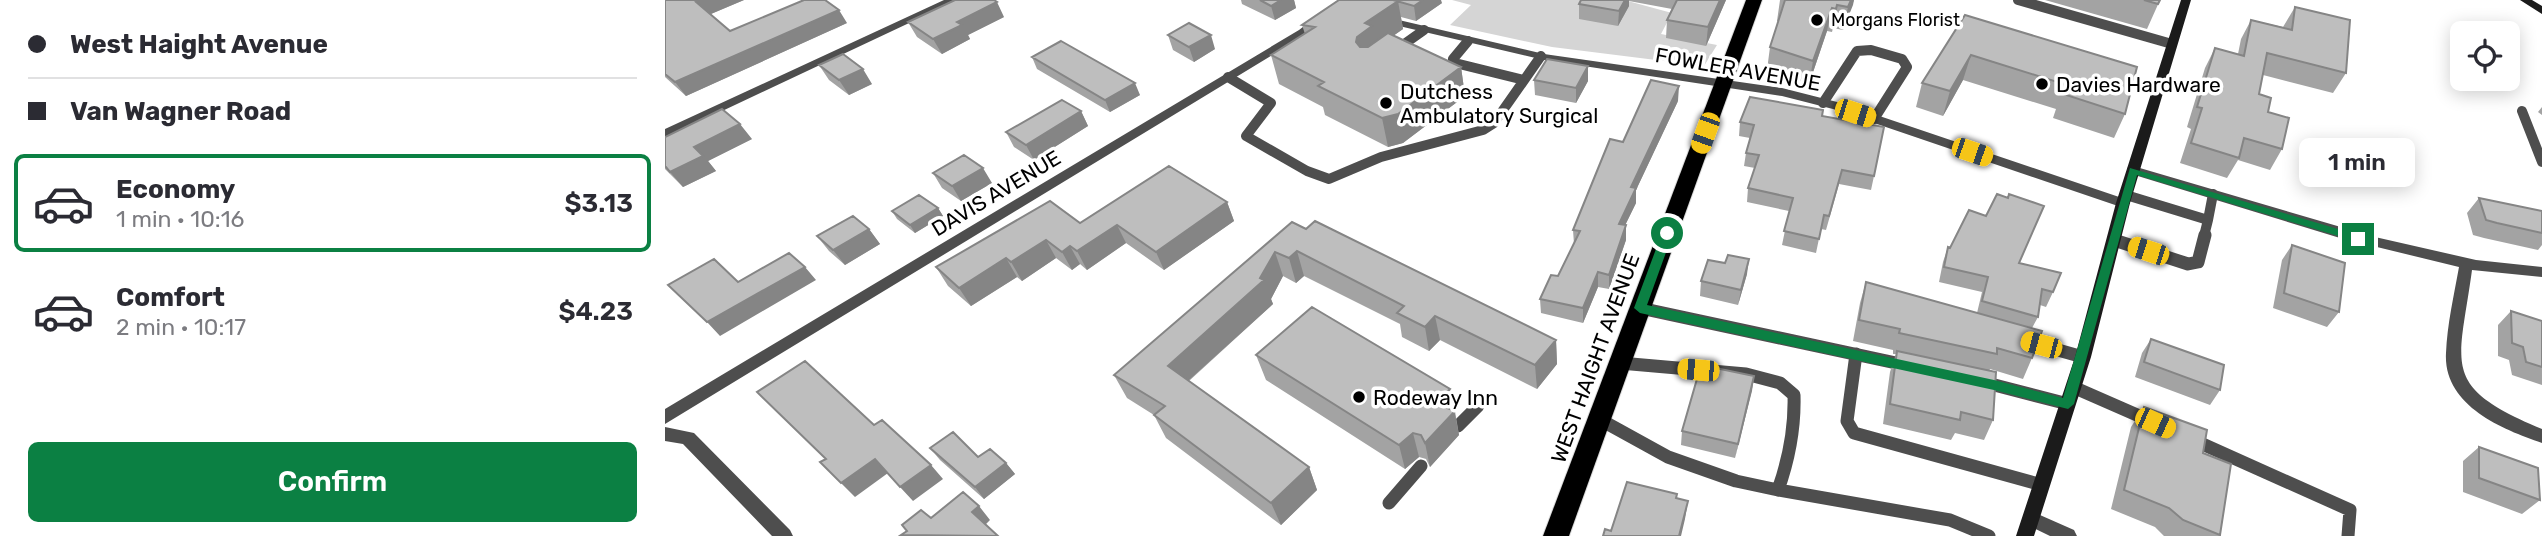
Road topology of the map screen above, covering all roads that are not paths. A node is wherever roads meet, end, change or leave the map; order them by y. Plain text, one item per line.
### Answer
1 (953, 0) edge
2 (1753, 0) edge
3 (2018, 0) edge
4 (2186, 0) edge
5 (2525, 0) edge
6 (1344, 6) edge
7 (2542, 11) edge
8 (1374, 17) edge
9 (1425, 30) junction
10 (1468, 41) junction
11 (2172, 44) junction
12 (1541, 56) junction
13 (1381, 61) edge
14 (1228, 78) junction
15 (1524, 80) junction
16 (1723, 83) junction
17 (1823, 103) junction
18 (2522, 111) dead end
19 (1874, 119) junction
20 (665, 134) edge
21 (2542, 162) edge
22 (2133, 170) junction
23 (2213, 194) junction
24 (2125, 199) junction
25 (2208, 220) junction
26 (2113, 240) junction
27 (2466, 264) junction
28 (2542, 272) edge
29 (1640, 308) junction
30 (2007, 336) edge
31 (1856, 354) junction
32 (2083, 357) junction
33 (1620, 363) junction
34 (1918, 368) edge
35 (1968, 379) edge
36 (2073, 387) junction
37 (2068, 404) junction
38 (1478, 406) dead end
39 (665, 416) edge
40 (1599, 419) junction
41 (1458, 426) dead end
42 (665, 434) edge
43 (2542, 436) edge
44 (1421, 466) dead end
45 (2042, 485) junction
46 (1778, 490) junction
47 (1389, 503) dead end
48 (2028, 527) edge
49 (784, 536) edge
50 (1556, 536) edge
51 (1989, 536) edge
52 (2068, 536) edge
53 (2348, 536) edge

1 - 20 street
2 - 16 highway, WEST HAIGHT AVENUE
3 - 11 lane
4 - 11 street
5 - 7 street
6 - 14 street, DAVIS AVENUE
8 - 9 street, FOWLER AVENUE
9 - 10 street, FOWLER AVENUE
9 - 13 lane
10 - 12 street, FOWLER AVENUE
10 - 15 lane
11 - 22 street
12 - 15 lane
12 - 16 street, FOWLER AVENUE
14 - 15 lane
14 - 39 street, DAVIS AVENUE
16 - 17 street, FOWLER AVENUE
16 - 29 highway, WEST HAIGHT AVENUE
17 - 19 street, FOWLER AVENUE
17 - 19 lane
18 - 21 lane
19 - 24 street, FOWLER AVENUE
22 - 23 street
22 - 24 street
23 - 25 lane
23 - 27 street
24 - 25 lane
24 - 26 street
25 - 26 lane
26 - 32 street
27 - 28 street
27 - 43 street
29 - 31 lane
29 - 33 highway, WEST HAIGHT AVENUE
30 - 32 lane
31 - 34 lane
31 - 45 lane
32 - 36 street
33 - 40 highway, WEST HAIGHT AVENUE
33 - 46 lane
35 - 37 lane
36 - 37 street
36 - 53 lane
37 - 45 street
38 - 41 lane
40 - 46 lane
40 - 50 highway, WEST HAIGHT AVENUE
42 - 49 street
44 - 47 lane
45 - 48 street
46 - 51 lane
48 - 52 street

